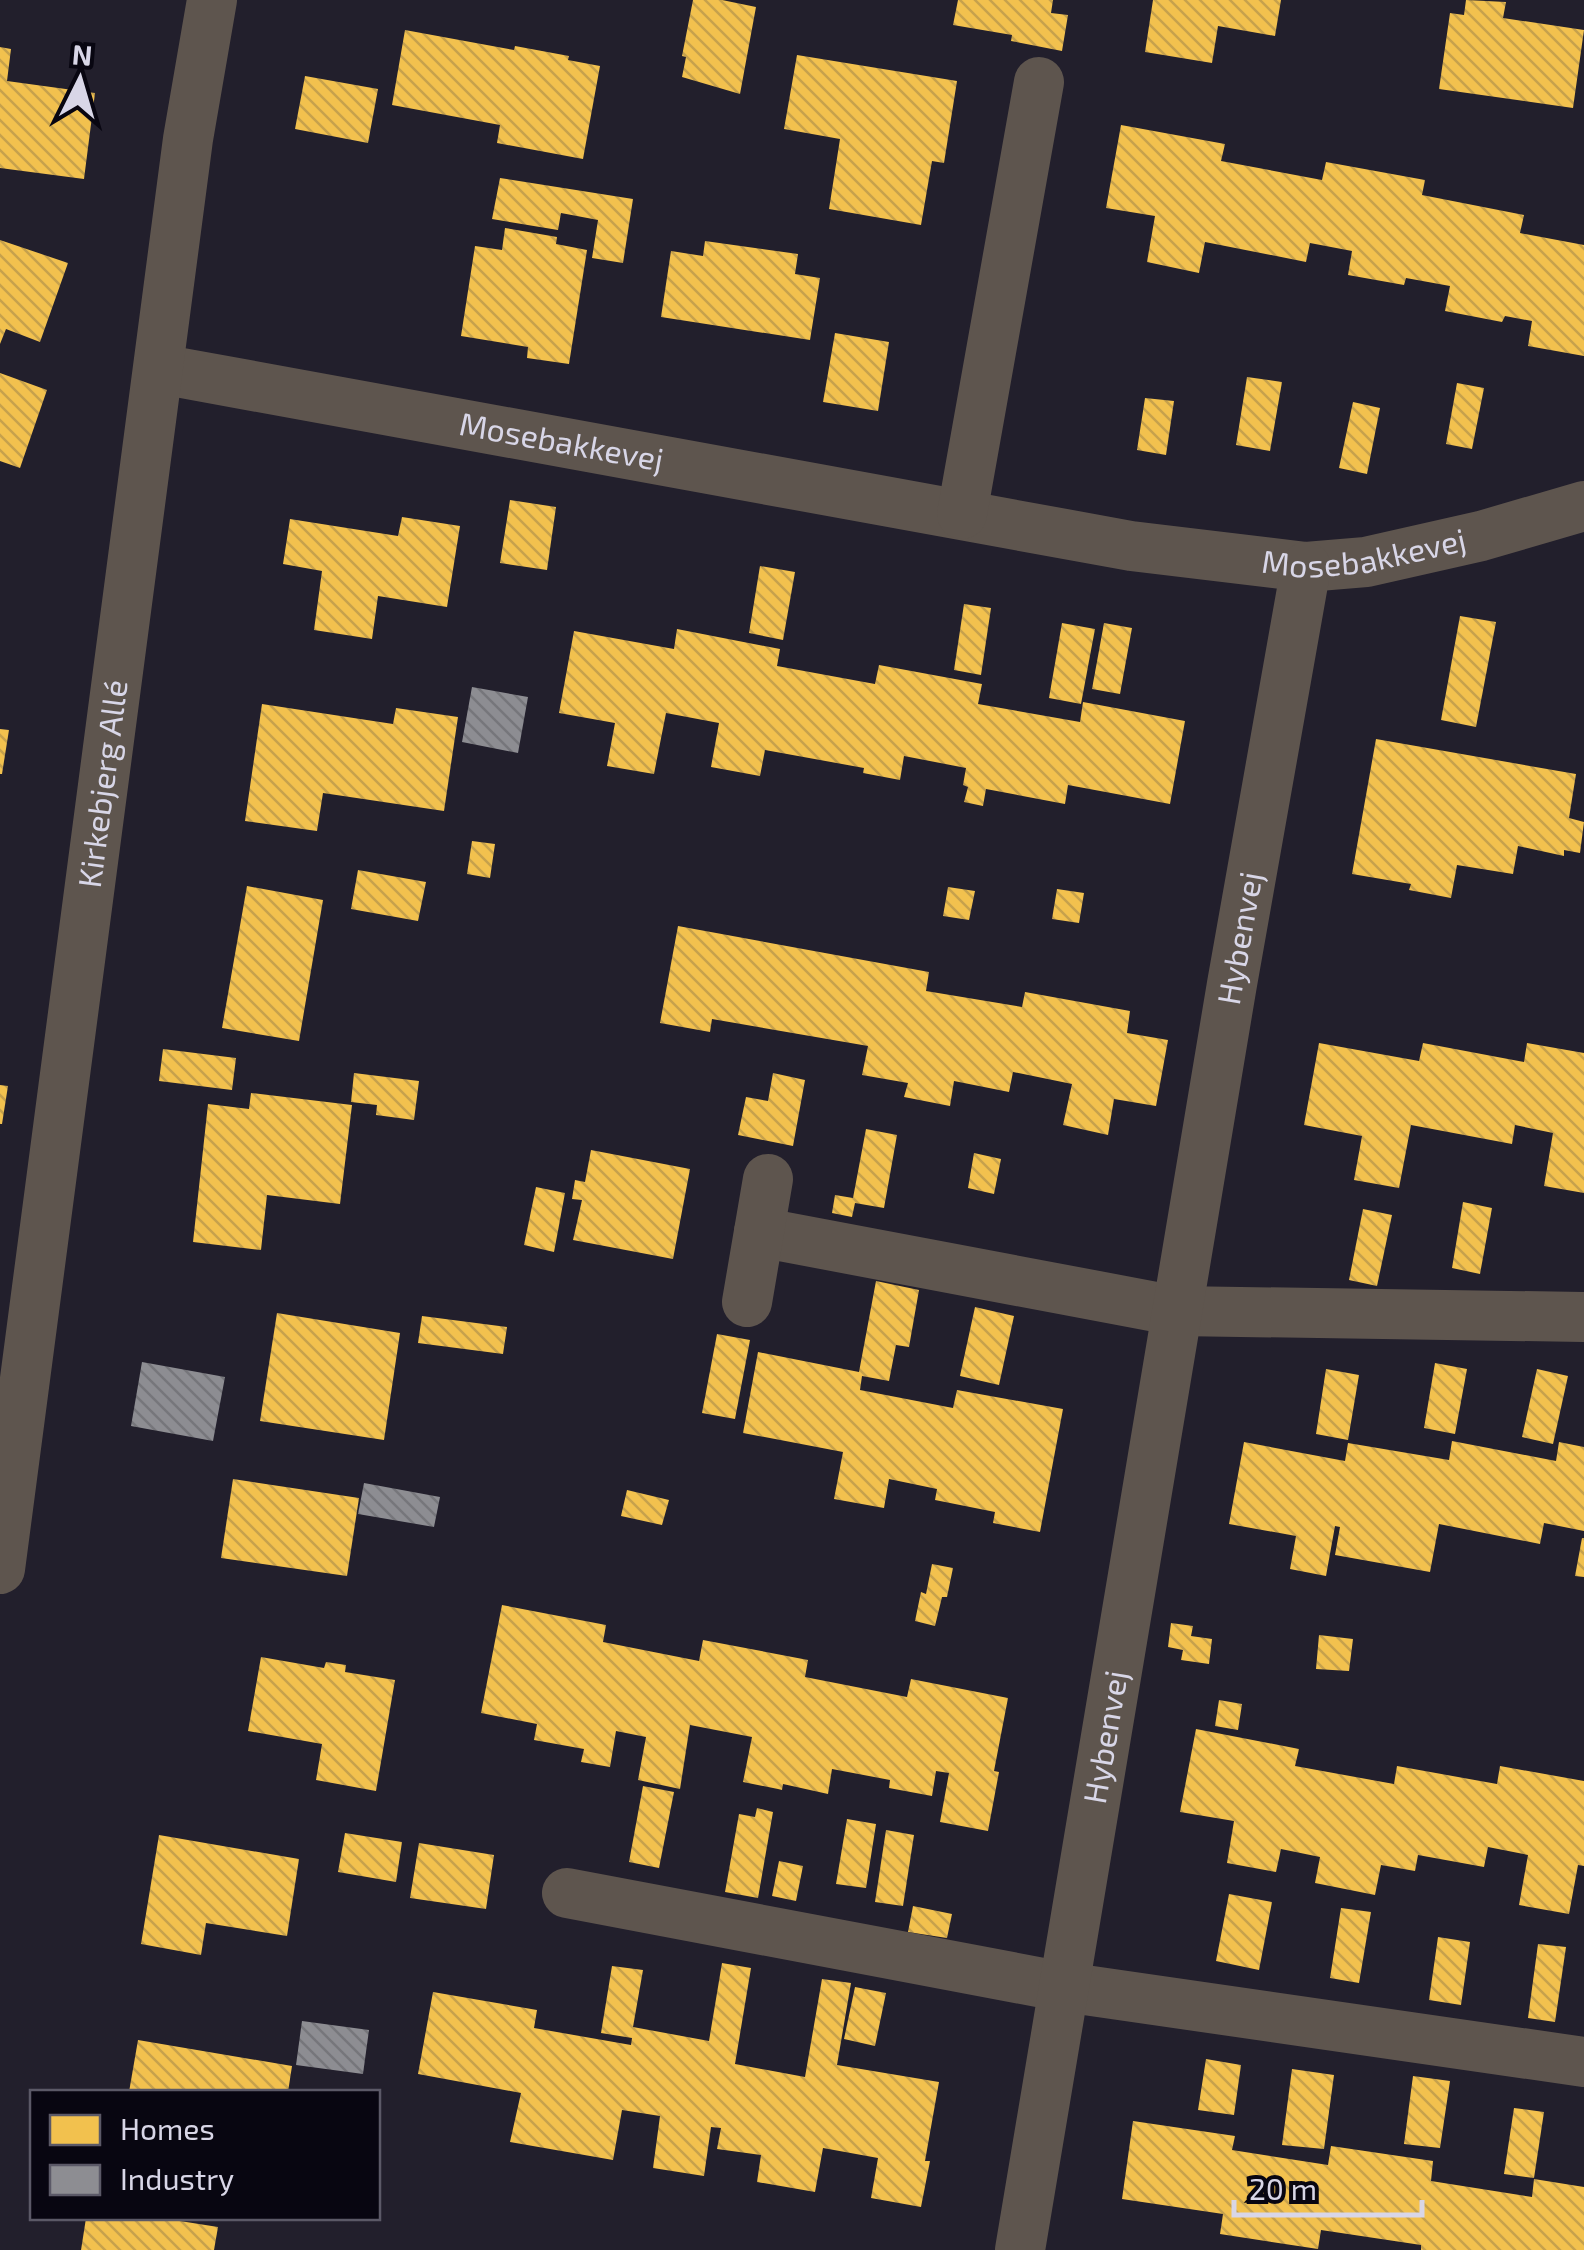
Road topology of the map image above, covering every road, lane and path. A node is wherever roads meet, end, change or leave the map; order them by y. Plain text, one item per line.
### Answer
1 (212, 0) edge
2 (1038, 82) dead end
3 (160, 369) junction
4 (1584, 506) edge
5 (962, 514) junction
6 (1306, 567) junction
7 (768, 1179) dead end
8 (759, 1232) junction
9 (747, 1302) dead end
10 (1177, 1312) junction
11 (1584, 1316) edge
12 (0, 1568) edge
13 (567, 1894) dead end
14 (1064, 1987) junction
15 (1584, 2062) edge
16 (1020, 2250) edge

1 - 3 street, Kirkebjerg Allé
2 - 5 street
3 - 5 street, Mosebakkevej
3 - 12 street, Kirkebjerg Allé
4 - 6 street, Mosebakkevej
5 - 6 street, Mosebakkevej
6 - 10 street, Hybenvej
7 - 8 street
8 - 9 street
8 - 10 street
10 - 11 street
10 - 14 street, Hybenvej
13 - 14 street
14 - 15 street
14 - 16 street, Hybenvej

